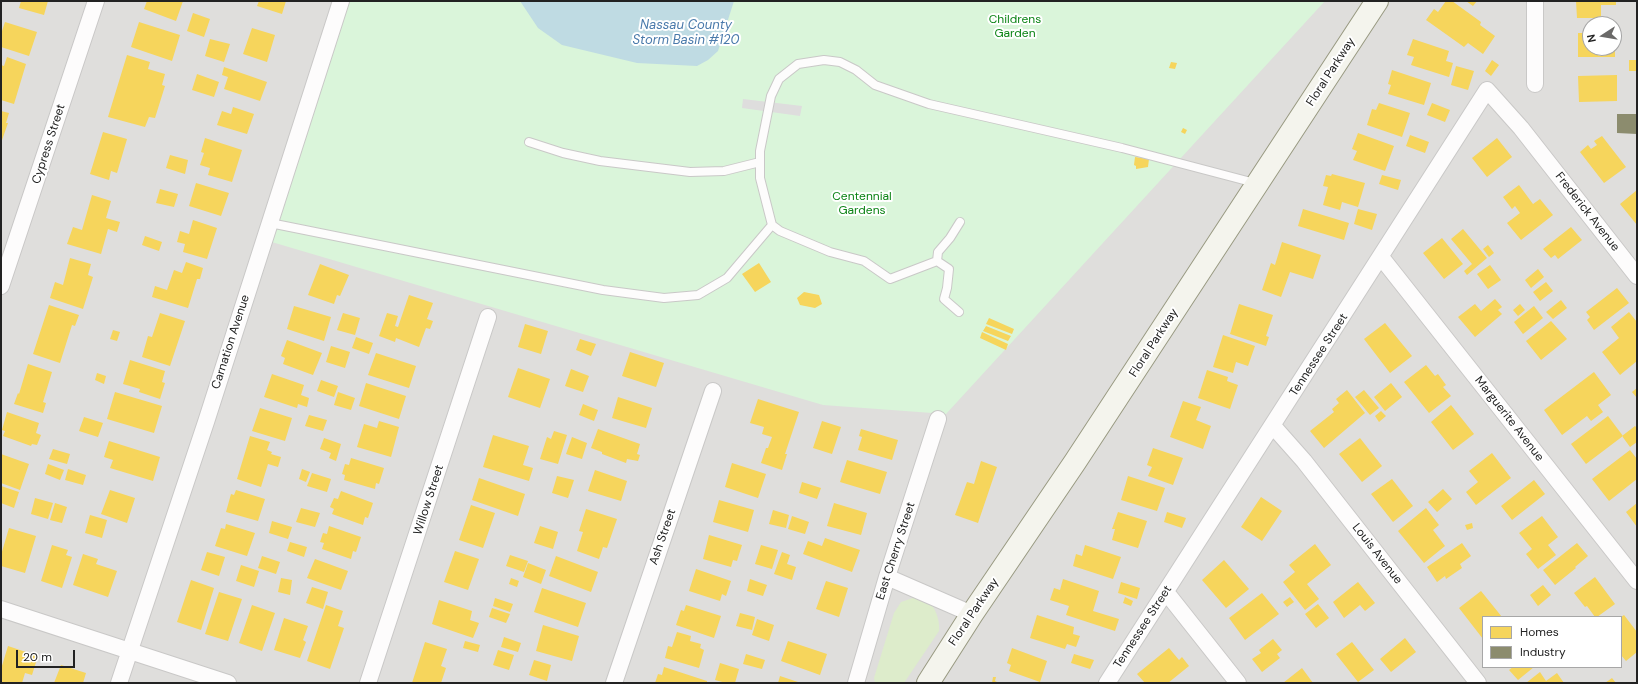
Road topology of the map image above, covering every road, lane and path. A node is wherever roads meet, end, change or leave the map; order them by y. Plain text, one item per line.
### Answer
1 (96, 1) edge
2 (341, 1) edge
3 (1377, 1) edge
4 (1535, 1) edge
5 (1535, 84) dead end
6 (529, 142) dead end
7 (1537, 149) joint
8 (760, 162) junction
9 (1258, 184) junction
10 (270, 222) junction
11 (960, 222) dead end
12 (772, 225) junction
13 (1381, 257) junction
14 (937, 261) junction
15 (1637, 276) edge
16 (1, 286) edge
17 (958, 312) dead end
18 (488, 317) dead end
19 (713, 391) dead end
20 (938, 419) dead end
21 (1273, 426) junction
22 (887, 577) junction
23 (1637, 581) edge
24 (1166, 592) junction
25 (1, 609) edge
26 (972, 614) junction
27 (129, 651) junction
28 (119, 683) edge
29 (228, 683) edge
30 (368, 683) edge
31 (614, 683) edge
32 (856, 683) edge
33 (928, 683) edge
34 (1107, 683) edge
35 (1238, 683) edge
36 (1478, 683) edge

1 - 16 street, Cypress Street
2 - 10 street, Carnation Avenue
3 - 9 street, Floral Parkway
4 - 5 street
6 - 8 lane
7 - 13 street, Tennessee Street
7 - 15 street, Frederick Avenue
8 - 9 lane
8 - 12 lane
9 - 26 street, Floral Parkway
10 - 12 lane
10 - 27 street, Carnation Avenue
11 - 14 lane
12 - 14 lane
13 - 21 street, Tennessee Street
13 - 23 street, Marguerite Avenue
14 - 17 lane
18 - 30 street, Willow Street
19 - 31 street, Ash Street
20 - 22 street, East Cherry Street
21 - 24 street, Tennessee Street
21 - 36 street, Louis Avenue
22 - 26 street
22 - 32 street, East Cherry Street
24 - 34 street, Tennessee Street
24 - 35 street
25 - 27 street
26 - 33 street, Floral Parkway
27 - 28 street, Carnation Avenue
27 - 29 street

